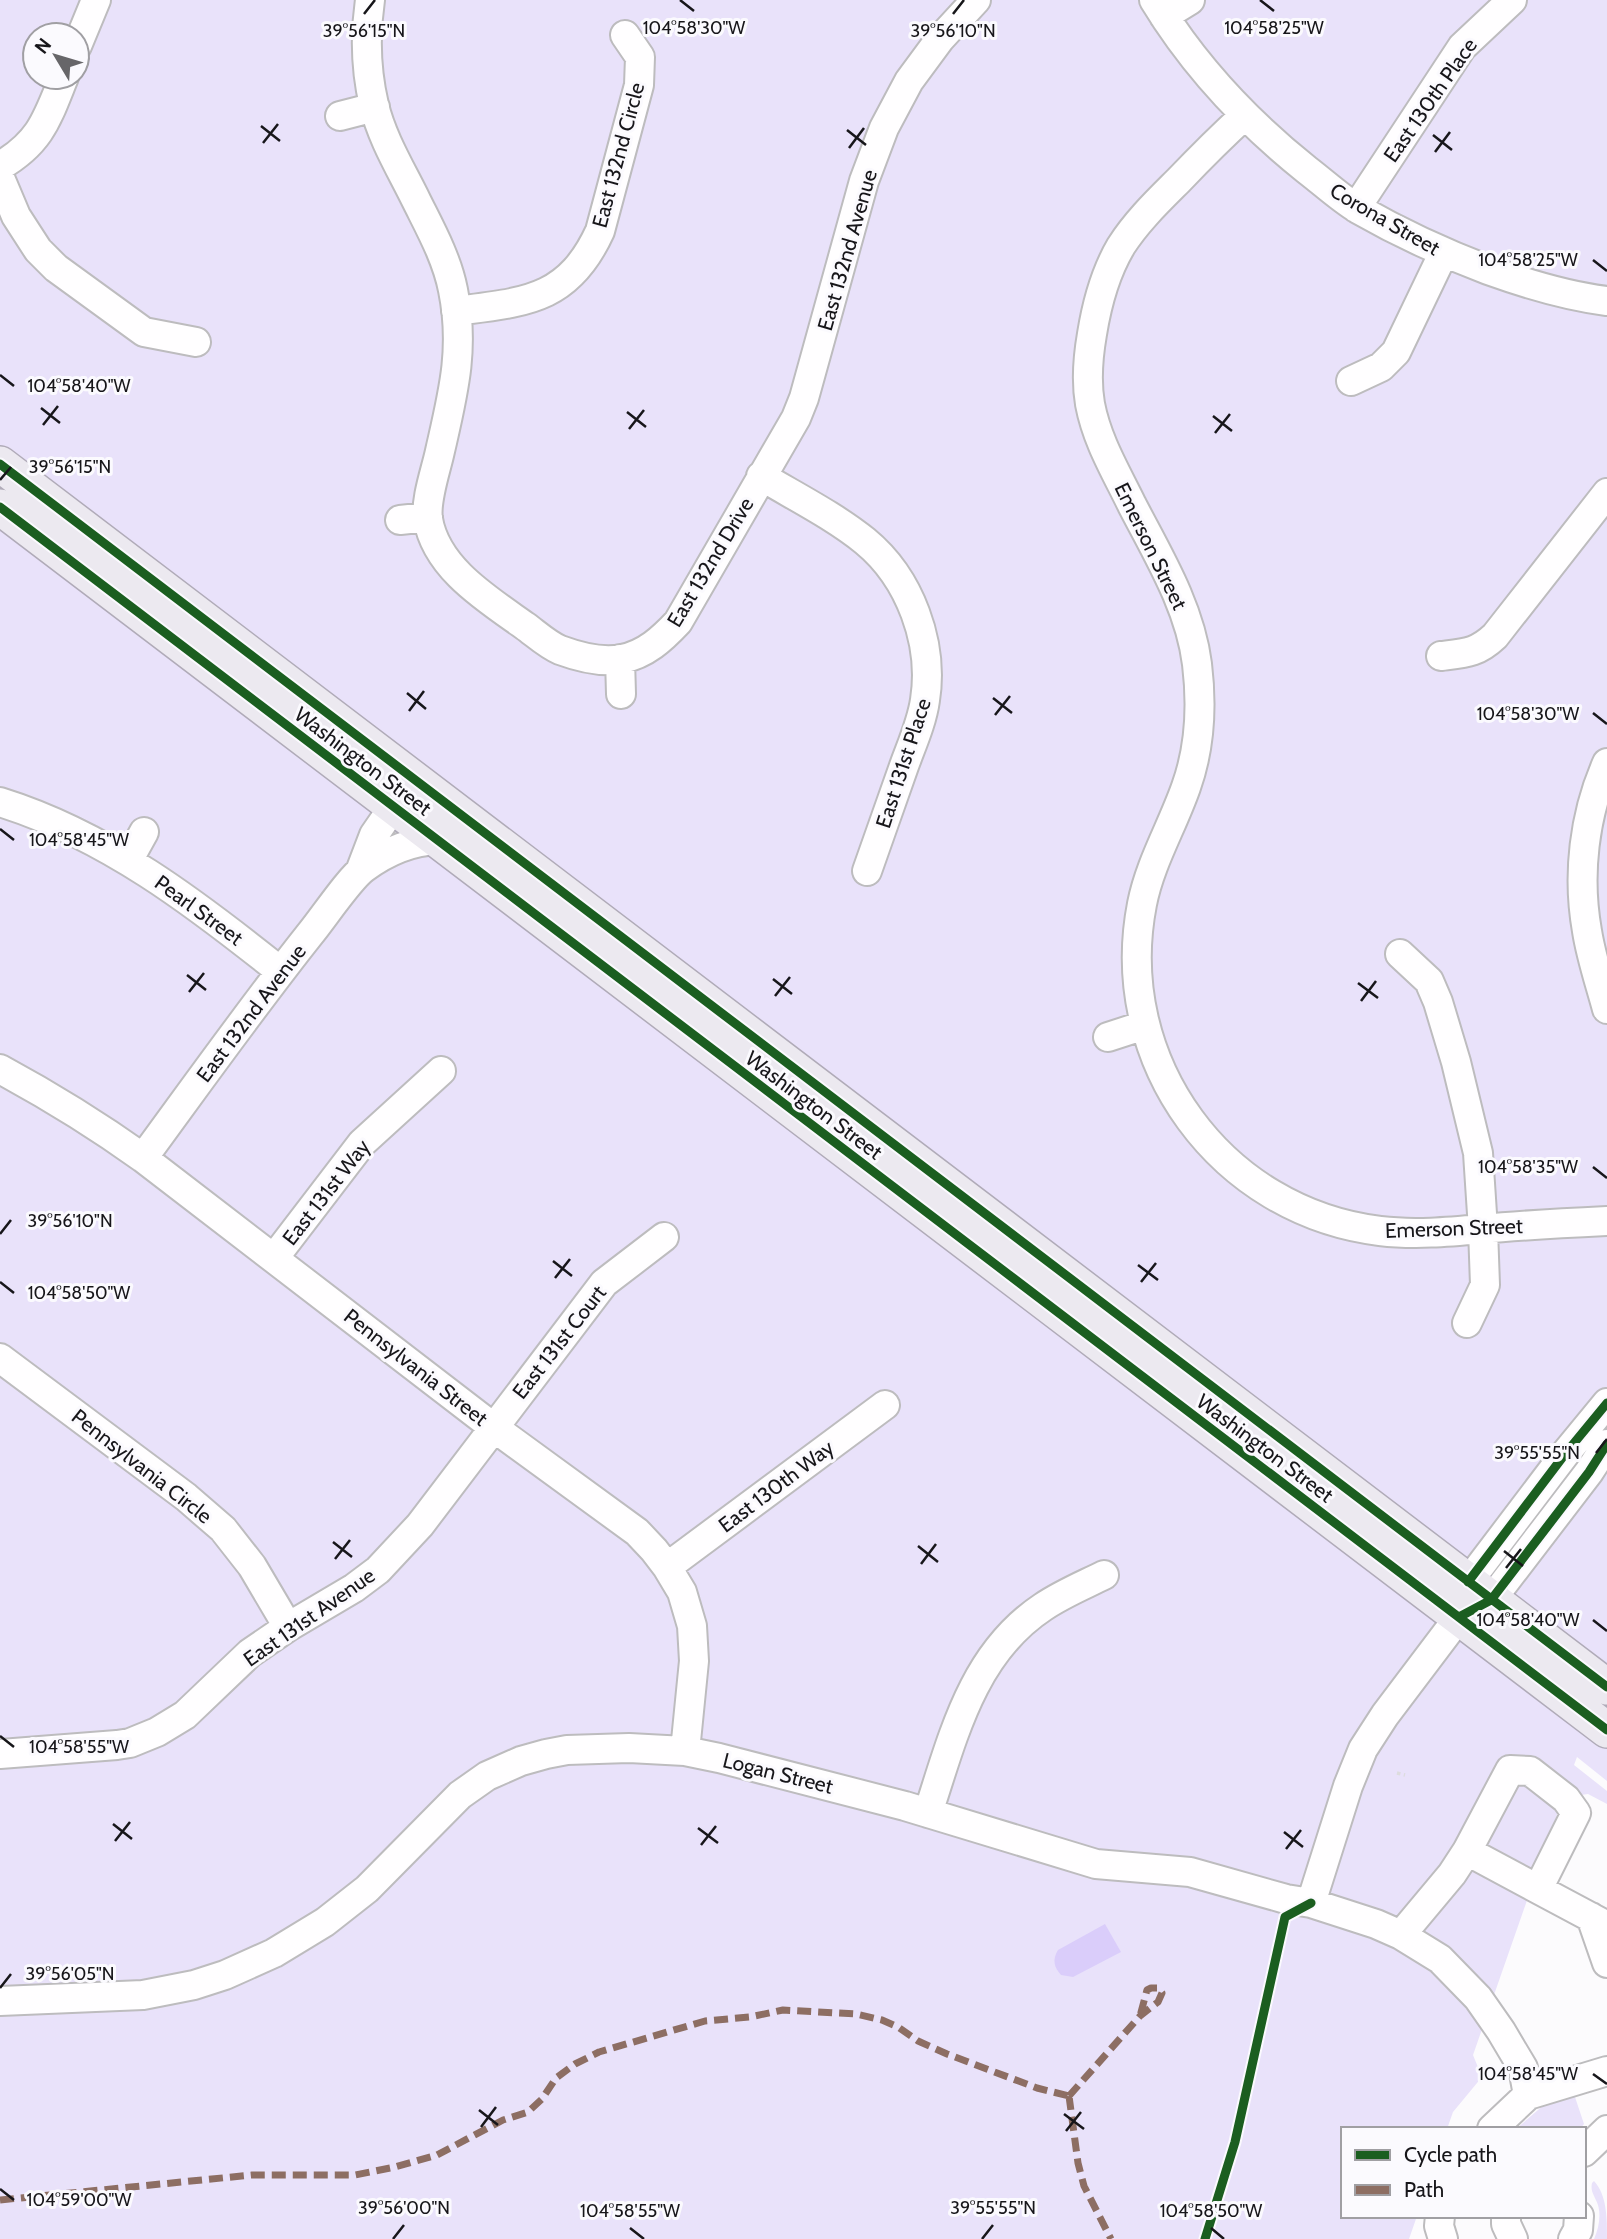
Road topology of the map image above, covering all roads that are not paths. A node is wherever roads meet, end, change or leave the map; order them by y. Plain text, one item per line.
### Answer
1 (96, 0) edge
2 (370, 0) edge
3 (976, 0) edge
4 (1190, 0) edge
5 (1512, 0) edge
6 (1159, 8) edge
7 (87, 21) edge
8 (625, 34) dead end
9 (58, 91) edge
10 (374, 107) junction
11 (1245, 115) junction
12 (340, 116) dead end
13 (0, 166) edge
14 (0, 178) edge
15 (1356, 208) junction
16 (1443, 254) junction
17 (1607, 300) edge
18 (456, 311) junction
19 (196, 342) dead end
20 (1351, 381) dead end
21 (0, 464) edge
22 (761, 476) junction
23 (1607, 493) edge
24 (0, 507) edge
25 (1441, 656) dead end
26 (620, 659) junction
27 (621, 694) dead end
28 (1607, 763) edge
29 (403, 792) junction
30 (0, 803) edge
31 (144, 832) dead end
32 (438, 840) junction
33 (128, 861) junction
34 (361, 869) junction
35 (867, 872) dead end
36 (1399, 954) dead end
37 (280, 971) junction
38 (1607, 1009) edge
39 (1145, 1025) junction
40 (1108, 1037) dead end
41 (0, 1069) edge
42 (441, 1071) dead end
43 (143, 1158) junction
44 (1607, 1221) edge
45 (1483, 1229) junction
46 (664, 1237) dead end
47 (274, 1258) junction
48 (1467, 1323) dead end
49 (0, 1358) edge
50 (1607, 1403) edge
51 (885, 1405) dead end
52 (493, 1427) junction
53 (1607, 1444) edge
54 (667, 1567) junction
55 (1104, 1575) dead end
56 (1480, 1591) junction
57 (1459, 1618) junction
58 (288, 1627) junction
59 (1607, 1688) edge
60 (1607, 1730) edge
61 (685, 1751) junction
62 (0, 1754) edge
63 (928, 1813) junction
64 (1467, 1851) junction
65 (1538, 1889) junction
66 (1311, 1903) junction
67 (1599, 1922) edge
68 (1401, 1935) junction
69 (1607, 1963) edge
70 (0, 2001) edge
71 (1607, 2071) edge
72 (1528, 2095) junction
73 (1494, 2127) edge
74 (1607, 2130) edge
75 (1586, 2150) edge
76 (1440, 2218) edge
77 (1506, 2218) edge
78 (1579, 2218) edge
79 (1443, 2239) edge
80 (1513, 2239) edge
81 (1573, 2239) edge

1 - 7 street
2 - 10 street, East 132nd Drive
3 - 22 street, East 132nd Avenue
4 - 6 street
5 - 15 street, East 130th Place
6 - 11 street, Corona Street
8 - 18 street, East 132nd Circle
9 - 13 street
10 - 12 street
10 - 18 street, East 132nd Drive
11 - 15 street, Corona Street
11 - 39 street, Emerson Street
14 - 19 street
15 - 16 street, Corona Street
16 - 17 street, Corona Street
16 - 20 street
18 - 26 street, East 132nd Drive
21 - 29 main road, Washington Street
22 - 26 street, East 132nd Drive
22 - 35 street, East 131st Place
23 - 25 street
24 - 29 main road, Washington Street
26 - 27 street
28 - 38 street
29 - 32 main road, Washington Street
29 - 34 street, East 132nd Avenue
29 - 56 main road, Washington Street
30 - 33 street, Pearl Street
31 - 33 street
32 - 34 street, East 132nd Avenue
32 - 57 main road, Washington Street
33 - 37 street, Pearl Street
34 - 37 street, East 132nd Avenue
36 - 45 street
37 - 43 street, East 132nd Avenue
39 - 40 street
39 - 45 street, Emerson Street
41 - 43 street, Pennsylvania Street
42 - 47 street, East 131st Way
43 - 47 street, Pennsylvania Street
44 - 45 street, Emerson Street
45 - 48 street
46 - 52 street, East 131st Court
47 - 52 street, Pennsylvania Street
49 - 58 street, Pennsylvania Circle
50 - 56 street
51 - 54 street, East 130th Way
52 - 54 street, Pennsylvania Street
52 - 58 street, East 131st Avenue
53 - 56 street
54 - 61 street, Pennsylvania Street
55 - 63 street
56 - 57 street
56 - 59 main road, Washington Street
57 - 60 main road, Washington Street
57 - 66 street
58 - 62 street, East 131st Avenue
61 - 63 street, Logan Street
61 - 70 street, Logan Street
63 - 66 street, Logan Street
64 - 65 street
64 - 65 street
64 - 68 street
65 - 67 street
66 - 68 street, Logan Street
67 - 69 street
68 - 72 street, Logan Street
71 - 72 street
72 - 73 street
74 - 75 street
76 - 79 street
77 - 80 street
78 - 81 street

